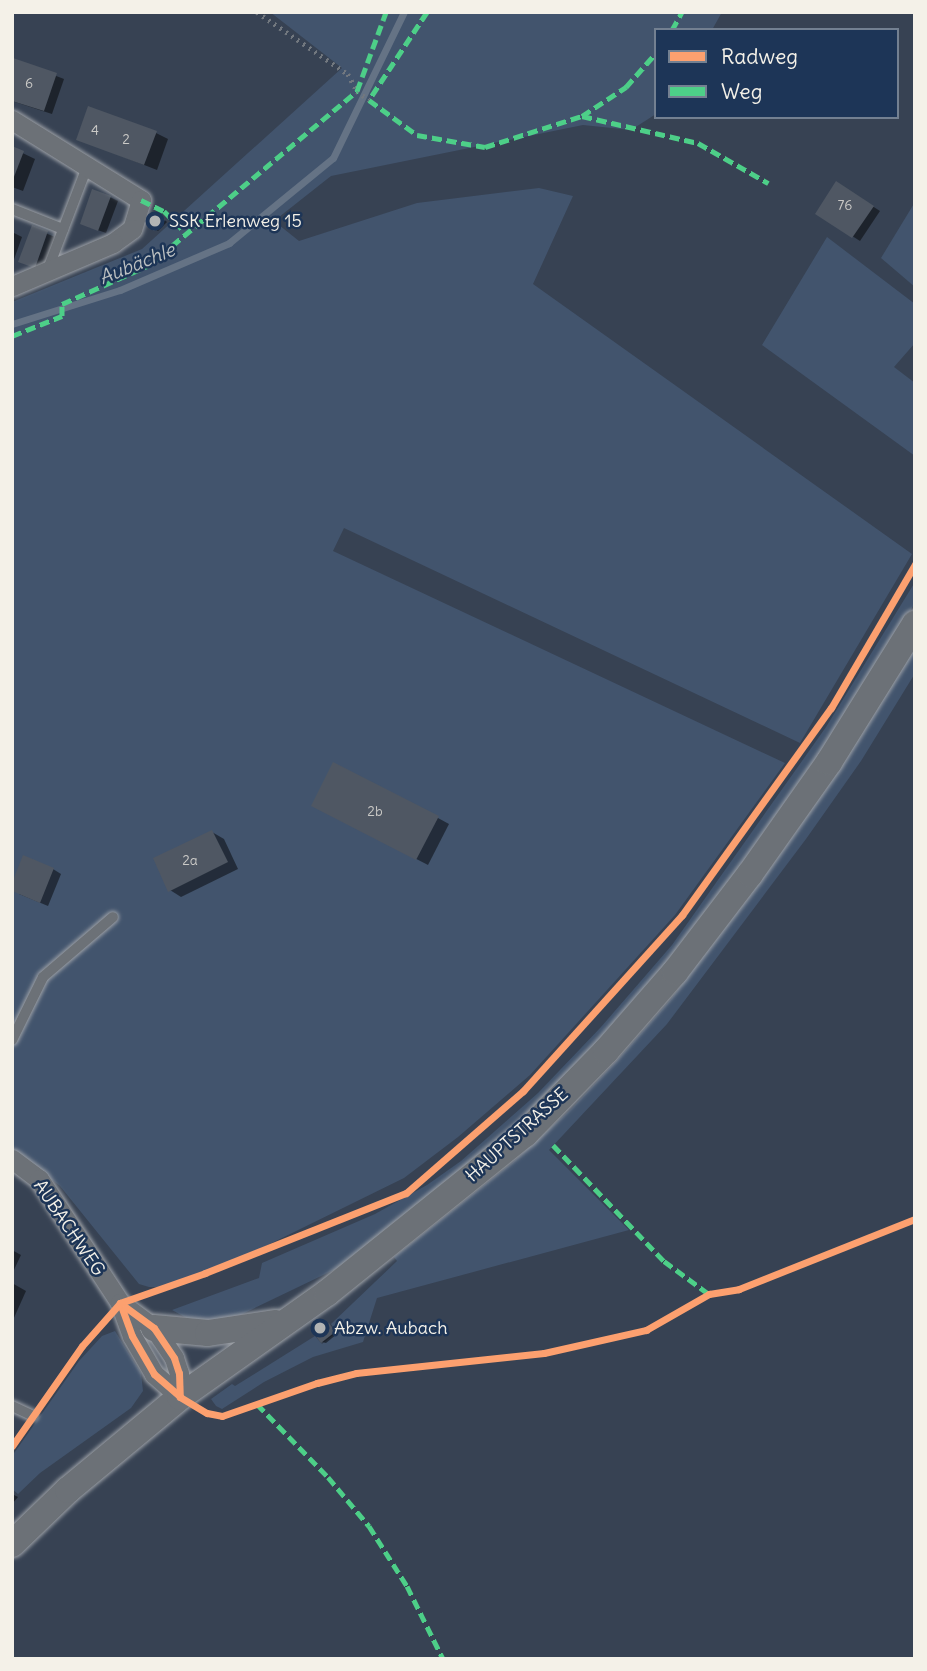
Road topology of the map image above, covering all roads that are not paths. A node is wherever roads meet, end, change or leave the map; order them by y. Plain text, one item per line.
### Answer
1 (12, 120) edge
2 (87, 167) junction
3 (12, 209) edge
4 (64, 229) junction
5 (48, 270) junction
6 (12, 286) edge
7 (915, 624) edge
8 (113, 917) dead end
9 (12, 1040) edge
10 (12, 1159) edge
11 (120, 1303) junction
12 (284, 1321) junction
13 (154, 1328) junction
14 (180, 1397) junction
15 (12, 1406) edge
16 (33, 1416) dead end
17 (12, 1544) edge

1 - 2 street
2 - 4 lane
2 - 5 street
3 - 4 lane
4 - 5 lane
5 - 6 street
7 - 12 main road, HAUPTSTRASSE
8 - 9 lane
10 - 11 street, AUBACHWEG
11 - 13 street, AUBACHWEG
11 - 14 street, AUBACHWEG
12 - 13 main road
12 - 14 main road, HAUPTSTRASSE
13 - 14 street, AUBACHWEG
14 - 17 main road, HAUPTSTRASSE
15 - 16 lane

